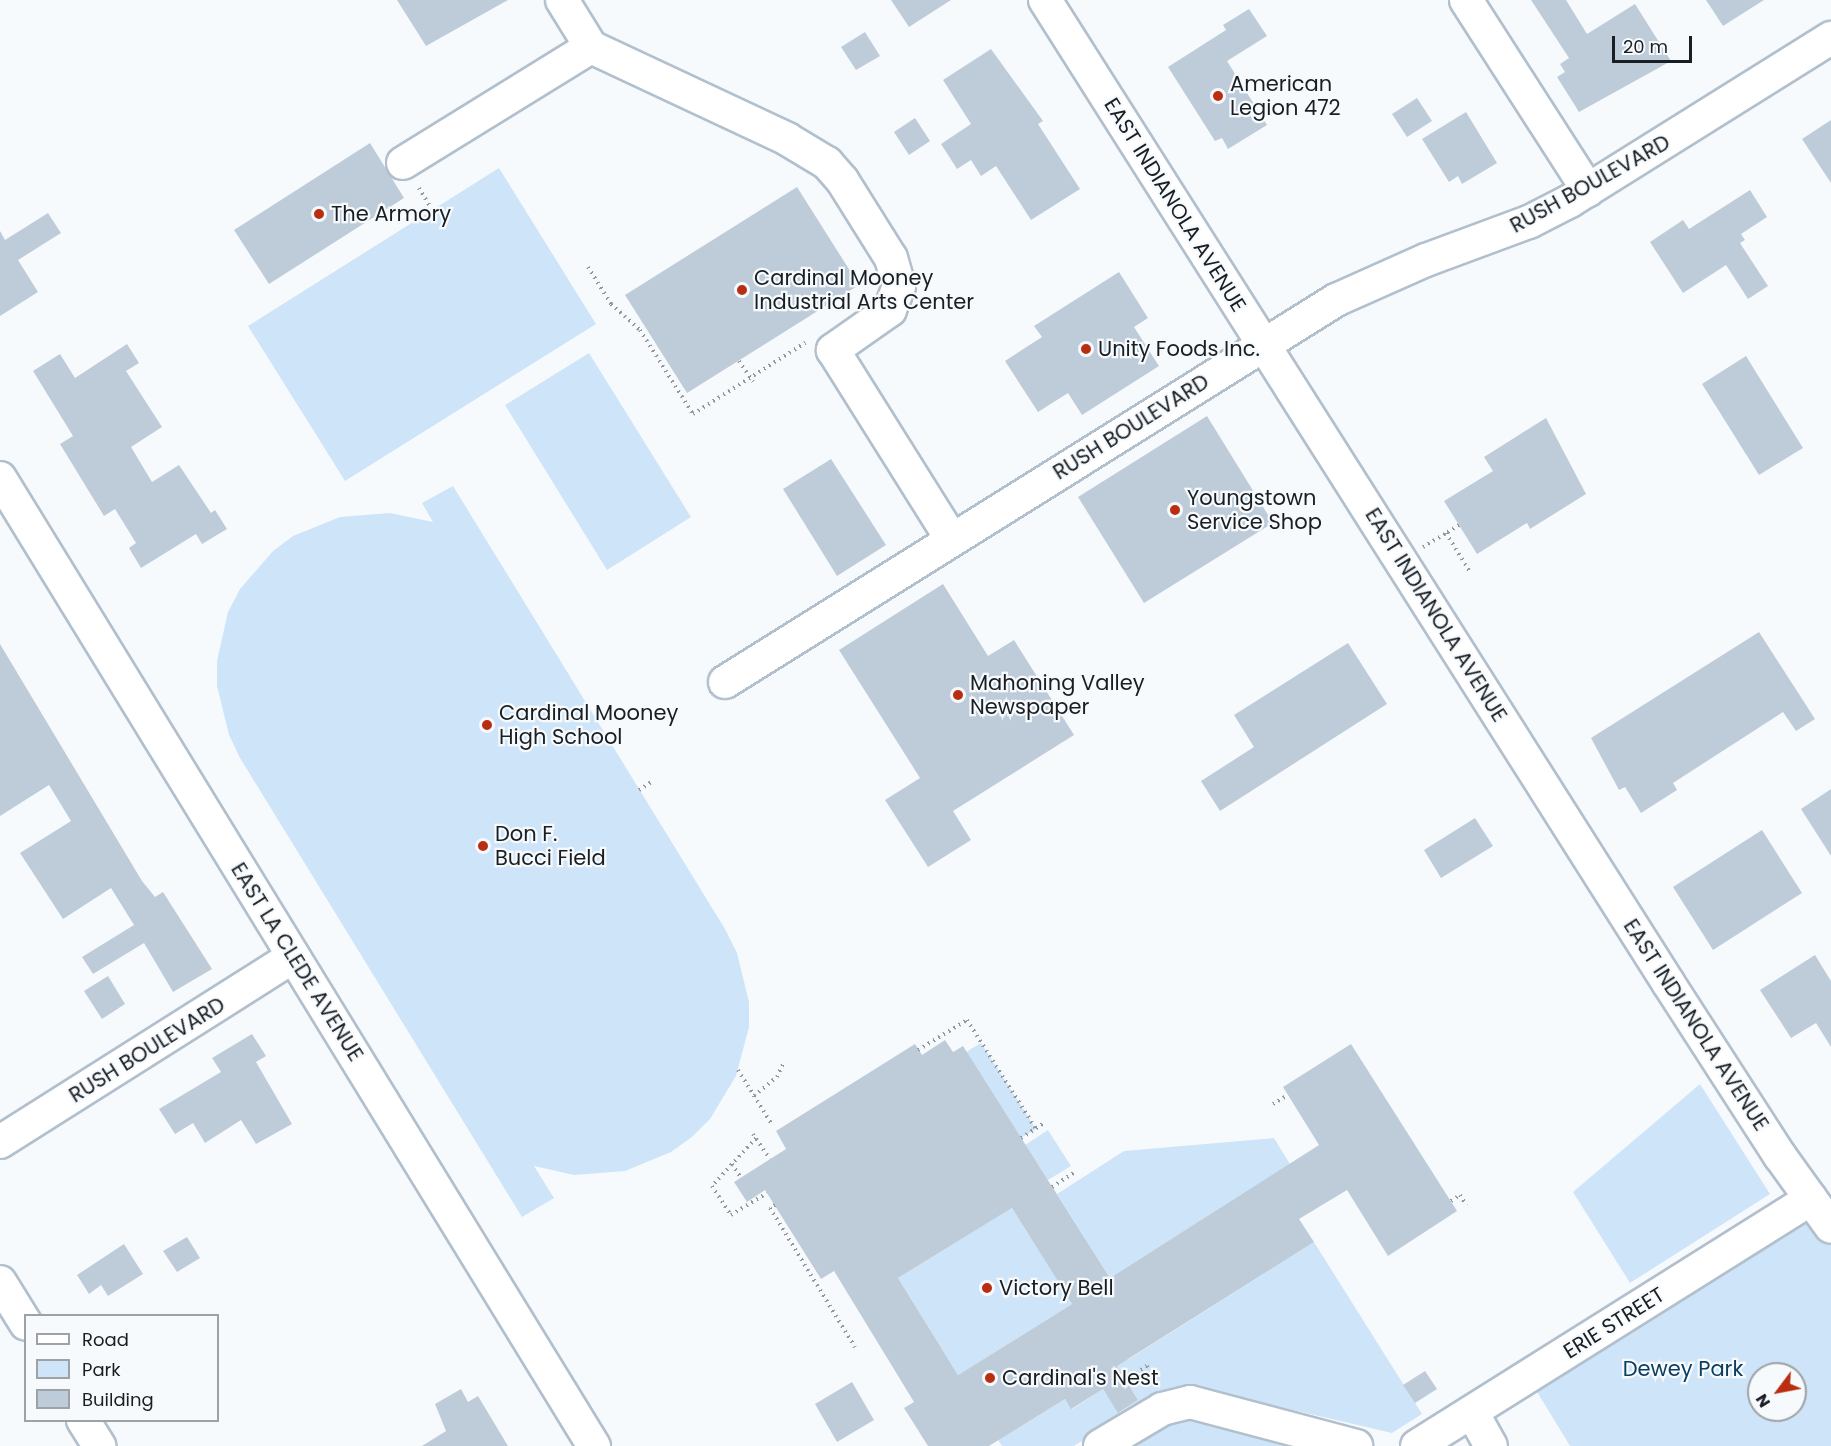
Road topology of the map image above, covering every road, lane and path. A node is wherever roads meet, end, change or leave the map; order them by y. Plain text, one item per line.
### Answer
1 (562, 0) edge
2 (1045, 0) edge
3 (1466, 0) edge
4 (1831, 38) edge
5 (591, 48) junction
6 (403, 163) dead end
7 (1588, 190) junction
8 (588, 267) dead end
9 (1264, 344) junction
10 (832, 351) junction
11 (739, 361) dead end
12 (751, 380) junction
13 (0, 478) edge
14 (1459, 525) dead end
15 (1446, 533) junction
16 (952, 540) junction
17 (1421, 549) dead end
18 (1470, 572) dead end
19 (725, 682) dead end
20 (653, 781) dead end
21 (639, 790) dead end
22 (293, 957) junction
23 (918, 1050) dead end
24 (784, 1062) dead end
25 (738, 1070) dead end
26 (1288, 1095) dead end
27 (754, 1096) junction
28 (1273, 1104) dead end
29 (771, 1123) dead end
30 (1044, 1123) dead end
31 (1036, 1129) junction
32 (1021, 1138) dead end
33 (0, 1143) edge
34 (770, 1160) dead end
35 (732, 1164) junction
36 (1075, 1172) dead end
37 (741, 1178) dead end
38 (1052, 1187) dead end
39 (767, 1193) dead end
40 (1810, 1199) junction
41 (1451, 1201) dead end
42 (775, 1205) dead end
43 (1466, 1205) dead end
44 (1831, 1227) edge
45 (0, 1282) edge
46 (24, 1321) edge
47 (855, 1347) dead end
48 (1126, 1380) dead end
49 (1163, 1392) dead end
50 (1472, 1412) junction
51 (84, 1422) edge
52 (99, 1446) edge
53 (594, 1446) edge
54 (1100, 1446) edge
55 (1356, 1446) edge
56 (1417, 1446) edge
57 (1491, 1446) edge

1 - 5 street
2 - 9 street, EAST INDIANOLA AVENUE
3 - 7 street
4 - 7 street, RUSH BOULEVARD
5 - 6 street
5 - 10 street
7 - 9 street, RUSH BOULEVARD
8 - 12 path
9 - 16 street, RUSH BOULEVARD
9 - 40 street, EAST INDIANOLA AVENUE
10 - 12 path
10 - 16 street
11 - 12 path
13 - 22 street, EAST LA CLEDE AVENUE
14 - 15 path
15 - 17 path
15 - 18 path
16 - 19 street, RUSH BOULEVARD
20 - 21 path
22 - 33 street, RUSH BOULEVARD
22 - 53 street, EAST LA CLEDE AVENUE
23 - 31 path
24 - 27 path
25 - 27 path
26 - 28 path
27 - 29 path
30 - 31 path
31 - 32 path
34 - 35 path
35 - 37 path
35 - 39 path
36 - 38 path
40 - 44 street, EAST INDIANOLA AVENUE
40 - 50 street, ERIE STREET
41 - 43 path
42 - 47 path
45 - 46 street
48 - 49 path
50 - 56 street, ERIE STREET
50 - 57 street
51 - 52 street
54 - 55 street

